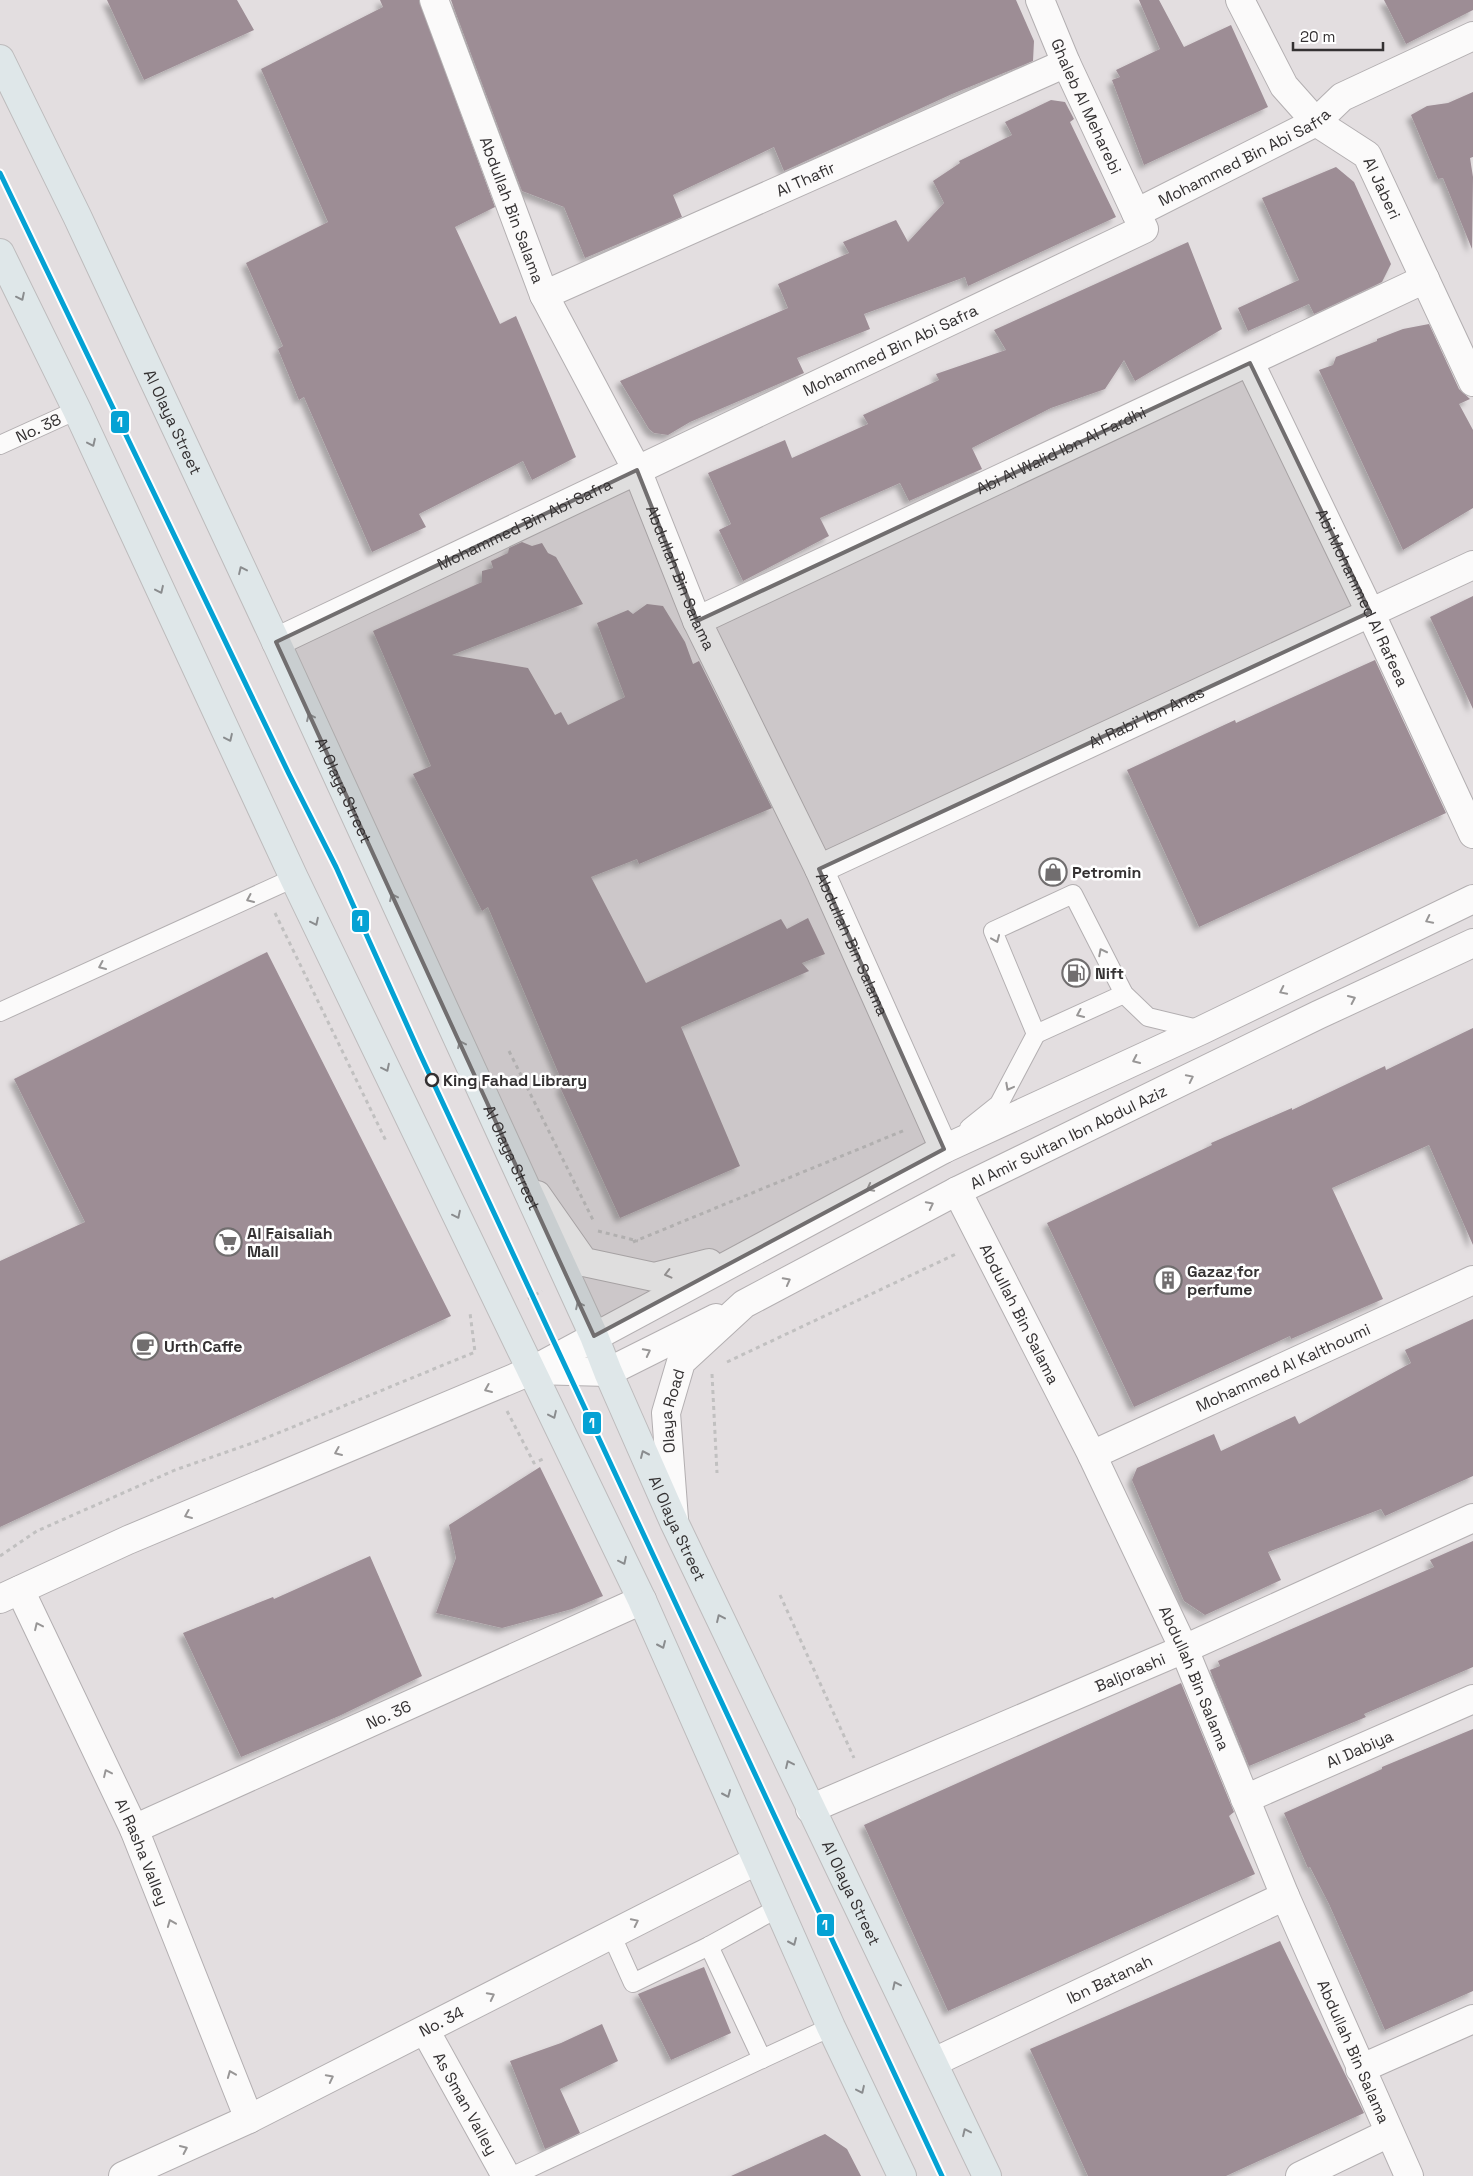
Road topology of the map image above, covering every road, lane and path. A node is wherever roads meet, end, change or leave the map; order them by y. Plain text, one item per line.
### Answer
1 (434, 0) edge
2 (1040, 0) edge
3 (1240, 0) edge
4 (1473, 36) edge
5 (0, 59) edge
6 (1066, 63) junction
7 (1316, 122) junction
8 (1136, 213) junction
9 (0, 253) edge
10 (1425, 279) junction
11 (544, 295) junction
12 (1250, 363) junction
13 (1473, 382) edge
14 (77, 410) junction
15 (0, 445) edge
16 (637, 470) junction
17 (1473, 564) edge
18 (1370, 612) junction
19 (697, 622) junction
20 (276, 642) junction
21 (1473, 834) edge
22 (819, 869) junction
23 (294, 878) junction
24 (264, 892) junction
25 (1473, 899) edge
26 (1473, 943) edge
27 (1124, 994) junction
28 (0, 1012) edge
29 (1202, 1030) junction
30 (1036, 1034) junction
31 (509, 1051) dead end
32 (931, 1119) junction
33 (387, 1144) dead end
34 (944, 1149) junction
35 (518, 1168) junction
36 (957, 1191) junction
37 (983, 1241) junction
38 (749, 1253) junction
39 (1473, 1280) edge
40 (744, 1304) junction
41 (466, 1306) dead end
42 (594, 1336) junction
43 (681, 1362) joint
44 (721, 1365) dead end
45 (712, 1369) dead end
46 (533, 1370) junction
47 (608, 1372) junction
48 (505, 1407) dead end
49 (1092, 1455) junction
50 (534, 1463) dead end
51 (717, 1473) dead end
52 (1473, 1518) edge
53 (674, 1522) junction
54 (0, 1556) edge
55 (10, 1594) edge
56 (780, 1595) dead end
57 (642, 1600) junction
58 (1184, 1649) junction
59 (1473, 1699) edge
60 (867, 1785) junction
61 (1245, 1799) junction
62 (810, 1808) junction
63 (134, 1829) junction
64 (756, 1862) junction
65 (1285, 1896) junction
66 (778, 1908) junction
67 (611, 1934) junction
68 (709, 1946) junction
69 (1473, 2019) edge
70 (831, 2027) junction
71 (425, 2030) junction
72 (762, 2060) junction
73 (934, 2062) junction
74 (1360, 2069) junction
75 (249, 2119) junction
76 (1389, 2133) junction
77 (152, 2170) edge
78 (124, 2176) edge
79 (506, 2176) edge
80 (513, 2176) edge
81 (902, 2176) edge
82 (987, 2176) edge
83 (1300, 2176) edge
84 (1409, 2176) edge

1 - 11 street, Abdullah Bin Salama
2 - 6 street, Ghaleb Al Meharebi
3 - 7 street, Al Jaberi
4 - 7 street, Mohammed Bin Abi Safra
20 -> 5 main road, Al Olaya Street
6 - 8 street, Ghaleb Al Meharebi
6 - 11 street, Al Thafir
7 - 8 street, Mohammed Bin Abi Safra
7 - 10 street, Al Jaberi
8 - 16 street, Mohammed Bin Abi Safra
9 -> 14 main road
10 - 12 street, Abi Al Walid Ibn Al Fardhi
10 - 13 street, Al Jaberi
11 - 16 street, Abdullah Bin Salama
12 - 18 street, Abi Mohammed Al Rafeea
12 - 19 street, Abi Al Walid Ibn Al Fardhi
14 - 15 lane, No. 38
14 -> 23 main road
16 - 19 street, Abdullah Bin Salama
16 - 20 street, Mohammed Bin Abi Safra
17 - 18 street, Al Rabi' Ibn Anas
18 - 21 street, Abi Mohammed Al Rafeea
18 - 22 street, Al Rabi' Ibn Anas
19 - 22 street, Abdullah Bin Salama
35 -> 20 main road, Al Olaya Street
22 - 32 street, Abdullah Bin Salama
23 - 24 lane
23 -> 46 main road
24 -> 28 lane
24 - 33 path
25 -> 29 street
36 -> 26 street, Al Amir Sultan Ibn Abdul Aziz
27 - 29 lane
27 -> 30 lane
27 -> 30 lane
29 -> 34 street
30 -> 34 lane
31 - 32 path
32 - 34 street, Abdullah Bin Salama
34 -> 38 street
38 -> 35 street
42 -> 35 main road, Al Olaya Street
36 - 37 street, Abdullah Bin Salama
40 -> 36 street, Al Amir Sultan Ibn Abdul Aziz
37 - 44 path
37 - 49 street, Abdullah Bin Salama
38 - 42 street
39 - 49 street, Mohammed Al Kalthoumi
40 - 43 street, Al Amir Sultan Ibn Abdul Aziz
47 -> 40 street
41 - 54 path
42 - 46 street
42 - 47 main road, Al Olaya Street
43 - 53 street, Olaya Road
45 - 51 path
46 - 47 street
46 -> 55 street
46 -> 57 main road
53 -> 47 main road, Al Olaya Street
48 - 50 path
49 - 58 street, Abdullah Bin Salama
52 - 58 street, Baljorashi
62 -> 53 main road, Al Olaya Street
63 -> 55 street, Al Rasha Valley
56 - 60 path
57 - 63 street, No. 36
57 -> 64 main road
58 - 60 street, Baljorashi
58 - 61 street, Abdullah Bin Salama
59 - 61 street, Al Dabiya
60 - 62 street, Baljorashi
61 - 65 street, Abdullah Bin Salama
73 -> 62 main road, Al Olaya Street
75 -> 63 street, Al Rasha Valley
64 - 66 main road
67 -> 64 street, No. 34
65 - 73 street, Ibn Batanah
65 - 74 street, Abdullah Bin Salama
66 - 68 lane
66 -> 70 main road
67 - 68 lane
71 -> 67 street, No. 34
68 - 72 lane
69 - 74 street
70 - 72 lane
70 -> 81 main road
75 -> 71 street, No. 34
71 - 79 street, As Sman Valley
72 - 80 lane
82 -> 73 main road, Al Olaya Street
74 - 76 street, Abdullah Bin Salama
77 -> 75 street, No. 34
76 - 83 street
76 - 84 street, Abdullah Bin Salama
77 - 78 street, No. 34

